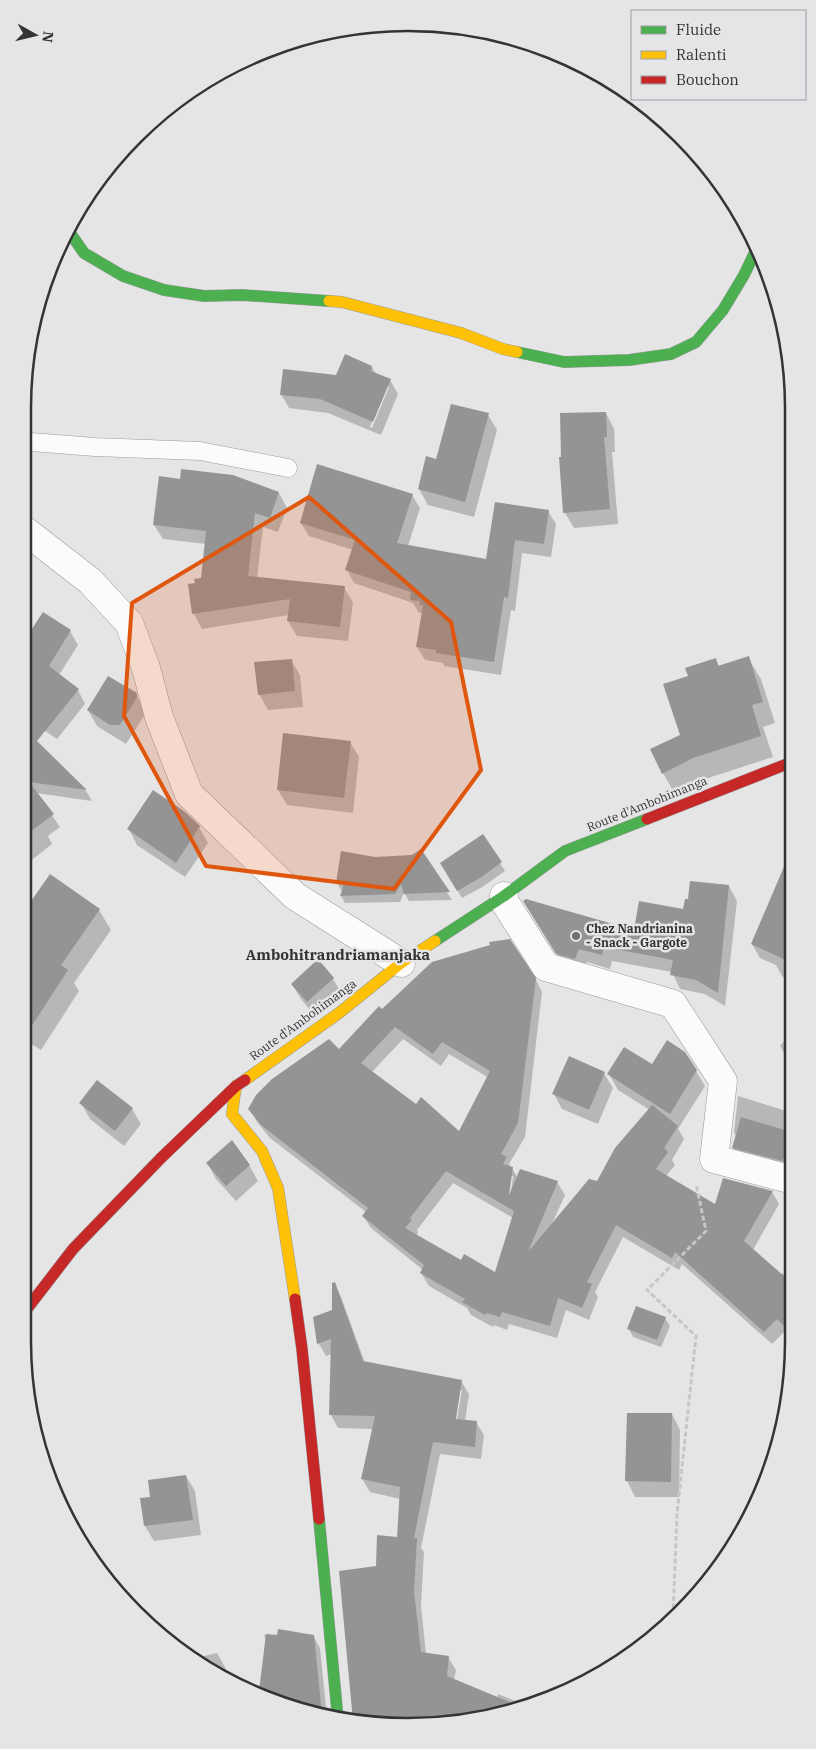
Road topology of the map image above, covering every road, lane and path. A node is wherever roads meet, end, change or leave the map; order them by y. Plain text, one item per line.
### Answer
1 (73, 237) edge
2 (753, 257) edge
3 (31, 442) edge
4 (288, 468) dead end
5 (31, 536) edge
6 (785, 765) edge
7 (504, 896) junction
8 (401, 963) junction
9 (236, 1086) junction
10 (714, 1159) junction
11 (785, 1178) edge
12 (31, 1303) edge
13 (673, 1608) edge
14 (337, 1712) edge

1 - 2 street
3 - 4 lane
5 - 8 street
6 - 7 street, Route d'Ambohimanga
7 - 8 street, Route d'Ambohimanga
7 - 10 street
8 - 9 street, Route d'Ambohimanga
9 - 12 street, Route d'Ambohimanga
9 - 14 street
10 - 11 street
10 - 13 path

